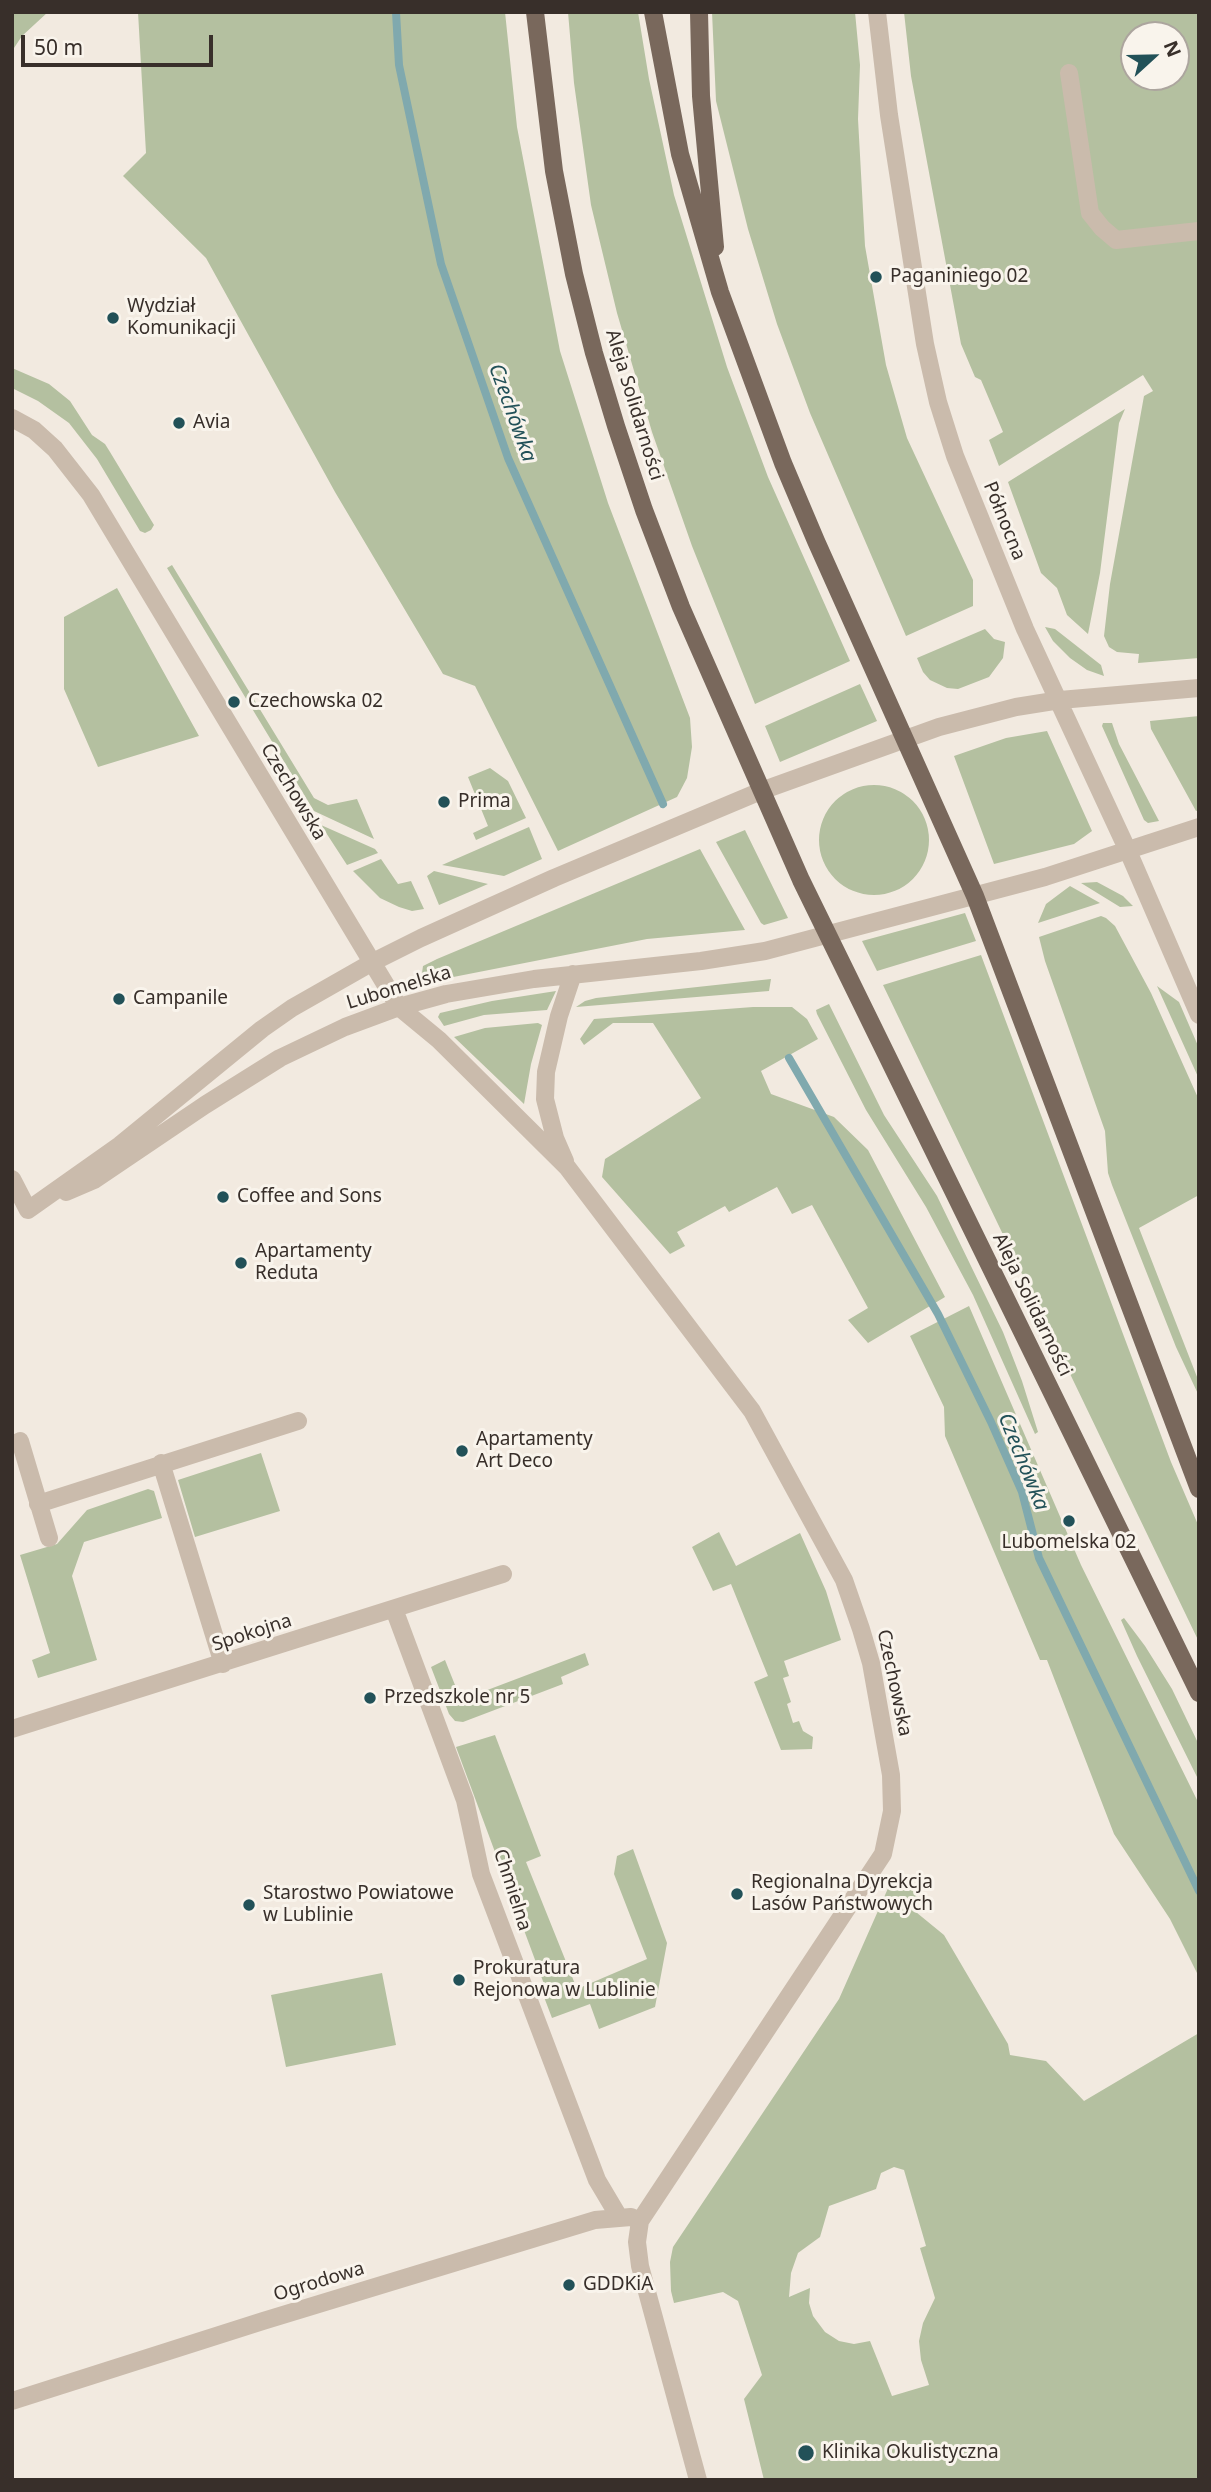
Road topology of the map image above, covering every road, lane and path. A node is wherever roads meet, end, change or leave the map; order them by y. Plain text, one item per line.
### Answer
1 (535, 12) edge
2 (653, 12) edge
3 (699, 12) edge
4 (877, 12) edge
5 (1069, 73) dead end
6 (1199, 231) edge
7 (720, 292) junction
8 (12, 418) edge
9 (1199, 688) edge
10 (1060, 700) junction
11 (904, 738) junction
12 (761, 791) junction
13 (1199, 827) edge
14 (1128, 851) junction
15 (975, 896) junction
16 (827, 935) junction
17 (371, 963) junction
18 (573, 974) junction
19 (399, 1007) junction
20 (1199, 1015) edge
21 (567, 1167) junction
22 (12, 1179) edge
23 (20, 1213) edge
24 (298, 1421) dead end
25 (20, 1441) dead end
26 (161, 1463) junction
27 (1199, 1489) edge
28 (38, 1504) junction
29 (49, 1538) dead end
30 (503, 1574) dead end
31 (394, 1609) junction
32 (223, 1664) junction
33 (1199, 1693) edge
34 (12, 1729) edge
35 (619, 2217) junction
36 (640, 2221) junction
37 (12, 2401) edge
38 (698, 2480) edge

1 - 12 main road, Aleja Solidarności
2 - 7 main road
3 - 7 main road
4 - 10 street, Północna
5 - 6 street
7 - 11 main road
8 - 17 street, Czechowska
9 - 10 street, Lubomelska
10 - 11 street, Lubomelska
10 - 14 street, Północna
11 - 12 street, Lubomelska
11 - 15 main road
12 - 16 main road, Aleja Solidarności
12 - 17 street, Lubomelska
13 - 14 street, Lubomelska
14 - 15 street, Lubomelska
14 - 20 street, Północna
15 - 16 street, Lubomelska
15 - 27 main road
16 - 18 street, Lubomelska
16 - 33 main road, Aleja Solidarności
17 - 19 street, Czechowska
17 - 23 street, Lubomelska
18 - 19 street, Lubomelska
18 - 21 street, Czechowska
19 - 21 street, Czechowska
19 - 23 street, Lubomelska
21 - 36 street, Czechowska
22 - 23 street
24 - 26 street
25 - 28 street
26 - 28 street
26 - 32 street
28 - 29 street
30 - 31 street, Spokojna
31 - 32 street, Spokojna
31 - 35 street, Chmielna
32 - 34 street, Spokojna
35 - 36 street, Ogrodowa
35 - 37 street, Ogrodowa
36 - 38 street

